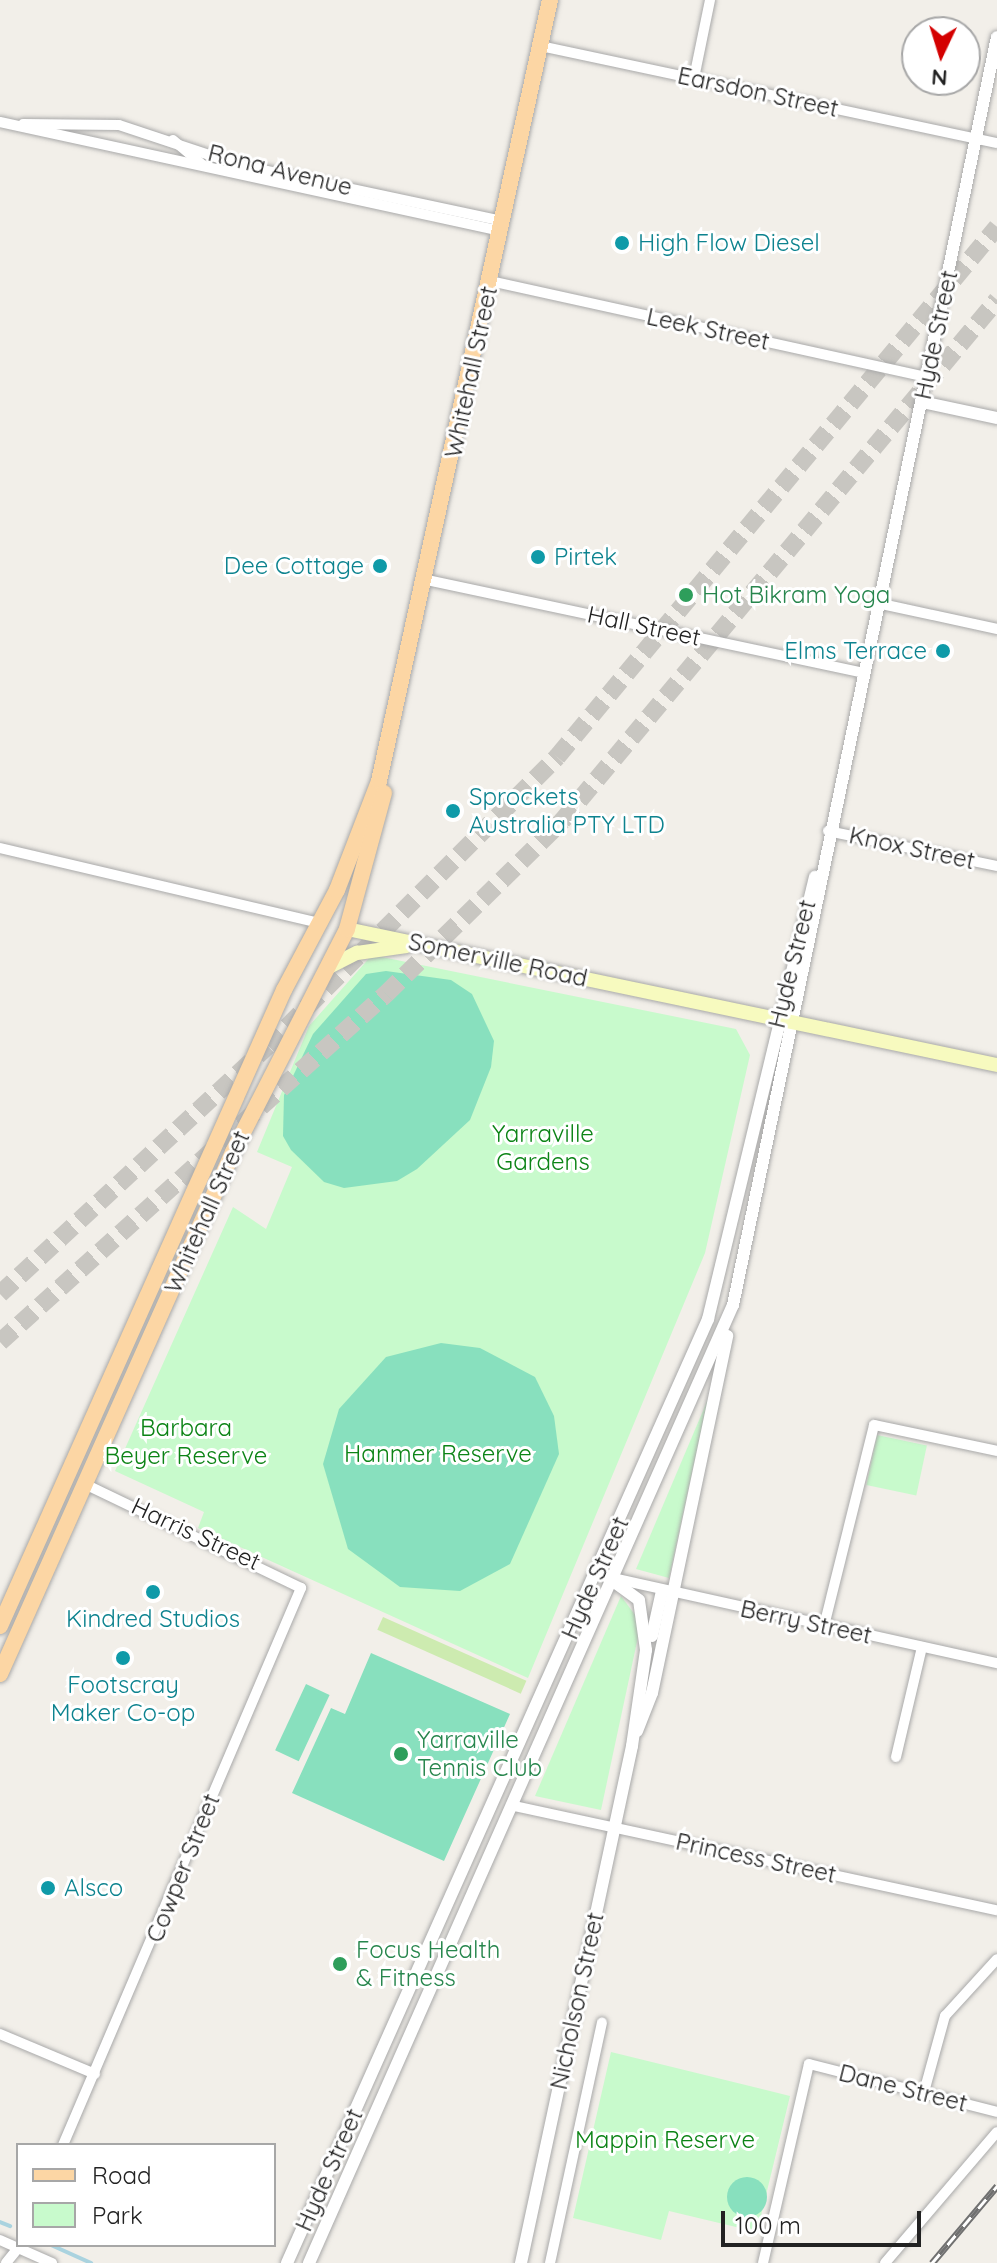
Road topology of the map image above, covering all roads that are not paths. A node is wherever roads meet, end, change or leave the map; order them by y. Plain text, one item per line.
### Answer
1 (550, 0) edge
2 (710, 0) edge
3 (997, 37) edge
4 (540, 46) junction
5 (694, 78) junction
6 (5, 123) edge
7 (169, 136) junction
8 (975, 138) junction
9 (997, 143) edge
10 (227, 174) junction
11 (502, 226) junction
12 (490, 281) junction
13 (927, 377) junction
14 (922, 402) junction
15 (997, 418) edge
16 (427, 580) junction
17 (877, 603) junction
18 (997, 629) edge
19 (861, 672) junction
20 (391, 744) junction
21 (828, 831) junction
22 (0, 848) edge
23 (997, 866) edge
24 (320, 923) junction
25 (347, 929) junction
26 (431, 945) junction
27 (327, 968) junction
28 (785, 1021) junction
29 (997, 1065) edge
30 (733, 1305) junction
31 (997, 1451) edge
32 (67, 1476) junction
33 (85, 1484) junction
34 (598, 1570) junction
35 (617, 1579) junction
36 (301, 1590) joint
37 (668, 1592) junction
38 (0, 1626) edge
39 (824, 1626) junction
40 (922, 1647) junction
41 (997, 1663) edge
42 (642, 1673) junction
43 (0, 1674) edge
44 (633, 1739) junction
45 (896, 1757) dead end
46 (494, 1803) junction
47 (514, 1806) junction
48 (615, 1828) junction
49 (997, 1910) edge
50 (997, 1959) edge
51 (602, 2023) dead end
52 (0, 2034) edge
53 (95, 2074) junction
54 (924, 2092) junction
55 (997, 2112) edge
56 (997, 2132) edge
57 (64, 2143) edge
58 (18, 2247) edge
59 (6, 2263) edge
60 (15, 2263) edge
61 (52, 2263) edge
62 (287, 2263) edge
63 (309, 2263) edge
64 (521, 2263) edge
65 (550, 2263) edge
66 (763, 2263) edge
67 (885, 2263) edge

1 - 4 main road, Whitehall Street
2 - 5 street
3 - 8 street, Hyde Street
4 - 5 street, Earsdon Street
4 - 11 main road, Whitehall Street
5 - 8 street, Earsdon Street
6 - 7 street, Rona Avenue
6 - 10 street, Rona Avenue
7 - 10 street
7 - 11 street, Rona Avenue
8 - 9 street, Earsdon Street
8 - 13 street, Hyde Street
10 - 11 street, Rona Avenue
11 - 12 main road, Whitehall Street
12 - 13 street, Leek Street
12 - 16 main road, Whitehall Street
13 - 14 street, Hyde Street
14 - 15 street
14 - 17 street, Hyde Street
16 - 19 street, Hall Street
16 - 20 main road, Whitehall Street
17 - 18 street
17 - 19 street, Hyde Street
19 - 21 street, Hyde Street
20 - 24 main road, Whitehall Street
20 - 25 main road, Whitehall Street
21 - 23 street, Knox Street
21 - 28 street, Hyde Street
22 - 24 street, Somerville Road
24 - 25 main road, Somerville Road
24 - 32 main road, Whitehall Street
25 - 26 main road, Somerville Road
25 - 27 main road, Whitehall Street
26 - 27 main road
26 - 28 main road, Somerville Road
27 - 33 main road, Whitehall Street
28 - 29 main road, Somerville Road
28 - 30 street, Hyde Street
28 - 34 street, Hyde Street
30 - 35 street, Hyde Street
30 - 37 street, Nicholson Street
31 - 39 street
32 - 33 main road
32 - 38 main road, Whitehall Street
33 - 36 street, Harris Street
33 - 43 main road, Whitehall Street
34 - 35 street
34 - 46 street, Hyde Street
35 - 37 street, Berry Street
35 - 42 street, Nicholson Street
35 - 47 street, Hyde Street
36 - 53 street, Cowper Street
37 - 39 street, Berry Street
37 - 42 street
37 - 44 street, Nicholson Street
39 - 40 street, Berry Street
40 - 41 street, Berry Street
40 - 45 street
42 - 44 street, Nicholson Street
44 - 48 street, Nicholson Street
46 - 47 street
46 - 62 street, Hyde Street
47 - 48 street, Princess Street
47 - 63 street, Hyde Street
48 - 49 street, Princess Street
48 - 64 street, Nicholson Street
50 - 54 street
51 - 65 street
52 - 53 street
53 - 57 street, Cowper Street
54 - 55 street, Dane Street
54 - 66 street, Dane Street
56 - 67 street
58 - 59 street
58 - 60 street
58 - 61 street

